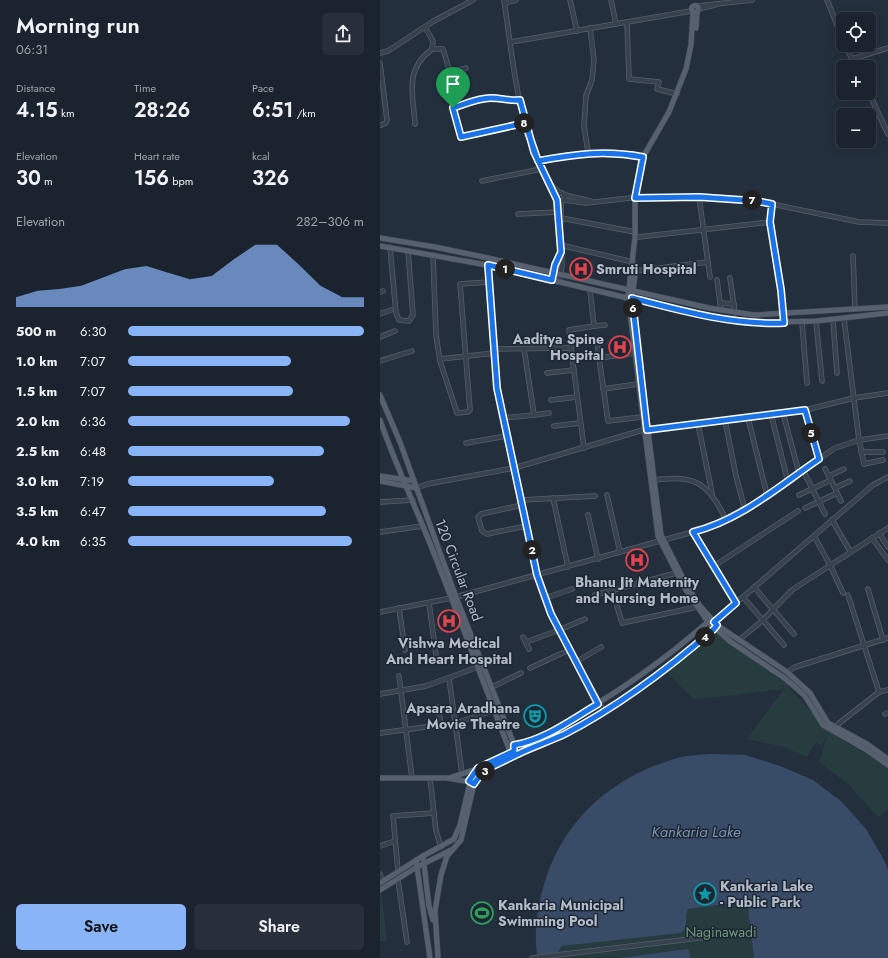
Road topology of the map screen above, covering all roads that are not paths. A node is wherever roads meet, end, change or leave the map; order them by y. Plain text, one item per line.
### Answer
1 (473, 0) edge
2 (516, 0) edge
3 (570, 0) edge
4 (611, 0) edge
5 (692, 0) edge
6 (752, 0) edge
7 (827, 0) edge
8 (504, 2) edge
9 (695, 8) edge
10 (627, 22) junction
11 (836, 22) edge
12 (616, 24) junction
13 (425, 28) junction
14 (590, 28) junction
15 (577, 31) junction
16 (511, 42) junction
17 (888, 48) edge
18 (432, 49) junction
19 (848, 52) edge
20 (380, 53) edge
21 (852, 59) joint
22 (380, 62) edge
23 (466, 68) dead end
24 (448, 73) junction
25 (677, 94) junction
26 (520, 100) junction
27 (872, 100) edge
28 (453, 108) junction
29 (525, 123) junction
30 (415, 124) dead end
31 (381, 125) edge
32 (888, 134) edge
33 (588, 152) junction
34 (643, 157) junction
35 (538, 161) junction
36 (541, 169) junction
37 (482, 181) dead end
38 (637, 197) junction
39 (699, 197) junction
40 (560, 198) junction
41 (772, 204) junction
42 (558, 212) junction
43 (518, 214) dead end
44 (561, 218) junction
45 (770, 222) junction
46 (888, 223) edge
47 (560, 226) junction
48 (704, 229) junction
49 (636, 235) junction
50 (380, 238) edge
51 (560, 245) junction
52 (380, 246) edge
53 (390, 247) junction
54 (408, 250) junction
55 (561, 252) junction
56 (433, 255) junction
57 (853, 256) dead end
58 (633, 262) junction
59 (708, 262) junction
60 (488, 265) junction
61 (635, 271) junction
62 (553, 273) junction
63 (561, 275) junction
64 (710, 277) dead end
65 (730, 278) dead end
66 (552, 280) junction
67 (717, 280) dead end
68 (489, 282) junction
69 (559, 282) junction
70 (631, 289) junction
71 (590, 290) junction
72 (630, 297) junction
73 (720, 303) junction
74 (734, 304) junction
75 (888, 307) edge
76 (855, 309) junction
77 (391, 310) dead end
78 (721, 310) junction
79 (736, 313) junction
80 (888, 313) edge
81 (380, 314) edge
82 (784, 314) junction
83 (844, 319) junction
84 (833, 320) junction
85 (816, 321) junction
86 (802, 322) junction
87 (784, 323) junction
88 (605, 325) dead end
89 (594, 326) junction
90 (395, 331) dead end
91 (380, 337) edge
92 (597, 342) dead end
93 (571, 348) junction
94 (524, 349) junction
95 (412, 351) dead end
96 (494, 353) junction
97 (634, 353) junction
98 (465, 356) junction
99 (599, 358) junction
100 (440, 359) junction
101 (380, 361) edge
102 (574, 370) junction
103 (547, 373) dead end
104 (837, 373) dead end
105 (822, 381) dead end
106 (807, 383) dead end
107 (638, 384) junction
108 (603, 389) junction
109 (888, 393) edge
110 (380, 395) edge
111 (577, 397) junction
112 (854, 398) junction
113 (551, 400) dead end
114 (805, 410) junction
115 (549, 413) dead end
116 (783, 413) junction
117 (534, 414) junction
118 (771, 414) junction
119 (642, 417) junction
120 (503, 418) junction
121 (748, 418) junction
122 (380, 420) edge
123 (724, 420) junction
124 (580, 423) junction
125 (698, 424) junction
126 (554, 426) dead end
127 (645, 430) junction
128 (507, 436) junction
129 (888, 436) edge
130 (859, 440) junction
131 (466, 444) dead end
132 (584, 448) junction
133 (862, 452) junction
134 (883, 452) dead end
135 (819, 459) junction
136 (883, 460) dead end
137 (514, 468) junction
138 (844, 468) dead end
139 (826, 469) dead end
140 (801, 472) junction
141 (380, 476) edge
142 (888, 477) edge
143 (830, 478) junction
144 (654, 480) junction
145 (380, 481) edge
146 (404, 481) junction
147 (414, 481) junction
148 (850, 481) dead end
149 (788, 482) junction
150 (427, 484) junction
151 (408, 487) junction
152 (416, 488) junction
153 (812, 488) junction
154 (835, 488) junction
155 (712, 493) junction
156 (837, 493) junction
157 (767, 494) junction
158 (607, 495) dead end
159 (799, 495) dead end
160 (595, 496) dead end
161 (553, 498) junction
162 (413, 500) junction
163 (841, 500) dead end
164 (380, 502) edge
165 (521, 502) junction
166 (818, 502) junction
167 (804, 508) dead end
168 (745, 510) junction
169 (798, 510) dead end
170 (825, 514) dead end
171 (588, 516) dead end
172 (726, 520) junction
173 (832, 520) junction
174 (423, 526) junction
175 (526, 526) junction
176 (888, 529) edge
177 (380, 532) edge
178 (693, 532) junction
179 (879, 533) junction
180 (814, 536) junction
181 (872, 538) junction
182 (662, 541) junction
183 (888, 547) edge
184 (850, 551) junction
185 (620, 552) junction
186 (598, 559) junction
187 (888, 560) edge
188 (830, 565) junction
189 (714, 566) junction
190 (568, 567) junction
191 (676, 573) junction
192 (537, 575) junction
193 (754, 587) junction
194 (572, 589) dead end
195 (868, 589) dead end
196 (612, 590) junction
197 (843, 593) dead end
198 (595, 595) dead end
199 (848, 595) dead end
200 (743, 597) junction
201 (456, 598) junction
202 (545, 598) junction
203 (450, 599) junction
204 (430, 602) junction
205 (736, 603) junction
206 (697, 607) junction
207 (399, 608) junction
208 (773, 609) junction
209 (380, 612) edge
210 (585, 619) dead end
211 (763, 620) junction
212 (713, 624) junction
213 (559, 630) junction
214 (794, 634) dead end
215 (523, 637) dead end
216 (888, 638) edge
217 (739, 640) junction
218 (883, 640) junction
219 (526, 642) junction
220 (784, 645) dead end
221 (864, 646) junction
222 (602, 647) dead end
223 (529, 649) dead end
224 (405, 650) dead end
225 (570, 650) junction
226 (436, 655) dead end
227 (576, 662) junction
228 (478, 667) junction
229 (530, 668) dead end
230 (521, 673) dead end
231 (785, 674) junction
232 (399, 676) dead end
233 (449, 678) junction
234 (492, 687) junction
235 (400, 690) junction
236 (888, 690) edge
237 (879, 692) junction
238 (380, 694) edge
239 (598, 704) junction
240 (438, 707) dead end
241 (495, 710) junction
242 (604, 711) junction
243 (456, 722) junction
244 (440, 724) junction
245 (834, 727) junction
246 (405, 729) junction
247 (829, 730) junction
248 (380, 733) edge
249 (514, 745) junction
250 (519, 753) junction
251 (511, 755) junction
252 (888, 758) edge
253 (888, 765) edge
254 (478, 768) junction
255 (462, 773) junction
256 (380, 778) edge
257 (412, 778) junction
258 (430, 778) junction
259 (446, 778) junction
260 (472, 782) junction
261 (434, 813) junction
262 (395, 841) junction
263 (380, 846) edge
264 (441, 847) junction
265 (453, 848) junction
266 (423, 856) junction
267 (416, 860) junction
268 (424, 864) junction
269 (417, 867) junction
270 (398, 871) junction
271 (380, 874) edge
272 (398, 880) junction
273 (381, 883) edge
274 (380, 890) edge
275 (436, 926) junction
276 (436, 932) junction
277 (427, 933) junction
278 (708, 937) dead end
279 (407, 942) dead end
280 (430, 958) edge
281 (438, 958) edge
282 (532, 958) edge

1 - 13 street
2 - 8 street
3 - 15 street
4 - 12 street
5 - 9 main road
6 - 9 street
7 - 11 street
8 - 16 street
9 - 10 street
9 - 25 main road
9 - 38 main road
10 - 12 street
10 - 25 street
12 - 14 street
13 - 18 street
13 - 20 street
14 - 15 street
14 - 33 street
15 - 16 street
16 - 26 street
17 - 21 street
18 - 24 street
18 - 30 street
19 - 21 street
22 - 31 street
23 - 24 street
24 - 28 street
25 - 34 main road
26 - 28 street
26 - 29 street
27 - 32 street
28 - 29 street
29 - 35 street
33 - 34 street
33 - 35 street
34 - 38 main road
35 - 36 street
36 - 37 street
36 - 40 street
38 - 39 street
38 - 40 street
38 - 49 main road
39 - 41 street
39 - 48 street
40 - 42 street
40 - 44 street
41 - 45 street
41 - 46 street
42 - 43 street
42 - 47 street
44 - 47 street
44 - 49 street
45 - 48 street
45 - 82 street
47 - 51 street
48 - 49 street
48 - 59 street
49 - 58 main road
49 - 61 main road
50 - 62 main road
51 - 55 street
51 - 58 street
52 - 53 main road
53 - 54 main road
53 - 54 street
54 - 56 main road
55 - 62 street
55 - 63 street
56 - 60 main road
56 - 100 street
57 - 76 street
58 - 70 main road
59 - 61 street
59 - 64 street
60 - 66 main road
60 - 68 street
61 - 70 main road
62 - 63 main road
62 - 66 street
63 - 69 street
63 - 70 main road
65 - 74 street
66 - 69 main road
67 - 73 street
68 - 96 street
68 - 98 street
69 - 71 main road
70 - 72 main road
70 - 78 main road
71 - 72 main road
71 - 89 street
72 - 87 main road
72 - 97 main road
72 - 127 main road
73 - 74 street
73 - 78 street
74 - 79 street
75 - 76 main road
76 - 82 main road
77 - 81 street
78 - 79 main road
79 - 82 main road
80 - 83 main road
82 - 87 street
83 - 84 main road
83 - 112 street
84 - 85 main road
84 - 104 street
85 - 86 main road
85 - 105 street
86 - 87 main road
86 - 106 street
88 - 89 street
89 - 93 street
90 - 91 street
92 - 99 street
93 - 94 street
93 - 102 street
94 - 96 street
94 - 117 street
95 - 101 street
96 - 98 street
96 - 120 street
97 - 99 street
97 - 107 main road
98 - 100 street
98 - 100 street
99 - 108 street
102 - 103 street
102 - 111 street
107 - 108 street
107 - 119 main road
108 - 119 street
109 - 112 street
110 - 147 main road, 120 Circular Road
111 - 113 street
111 - 124 street
112 - 114 street
112 - 130 street
114 - 116 street
114 - 135 street
115 - 117 street
116 - 118 street
116 - 140 street
117 - 120 street
118 - 121 street
118 - 149 street
119 - 127 main road
120 - 128 street
121 - 123 street
121 - 157 street
122 - 146 main road, 120 Circular Road
123 - 125 street
123 - 168 street
124 - 126 street
124 - 132 street
125 - 127 street
125 - 155 street
127 - 132 street
127 - 144 main road
127 - 182 main road
128 - 131 street
128 - 137 street
129 - 130 street
130 - 133 street
130 - 135 street
132 - 137 street
133 - 134 street
133 - 136 street
135 - 140 street
137 - 150 street
137 - 165 street
138 - 143 street
139 - 143 street
140 - 149 street
140 - 153 street
141 - 146 main road
142 - 173 street
143 - 153 street
143 - 154 street
144 - 155 street
144 - 182 main road
145 - 151 main road
146 - 147 main road
146 - 151 main road, 120 Circular Road
147 - 150 street
147 - 152 main road, 120 Circular Road
148 - 154 street
149 - 157 street
150 - 152 street
151 - 152 main road
151 - 162 main road, 120 Circular Road
152 - 201 main road, 120 Circular Road
153 - 159 street
153 - 166 street
154 - 156 street
155 - 172 street
156 - 163 street
156 - 166 street
157 - 168 street
158 - 185 street
160 - 161 street
161 - 165 street
161 - 190 street
162 - 164 street
162 - 174 main road, 120 Circular Road
165 - 175 street
165 - 175 street
166 - 167 street
166 - 170 street
168 - 172 street
169 - 189 street
171 - 186 street
172 - 178 street
173 - 180 street
173 - 184 street
174 - 177 street
174 - 203 main road, 120 Circular Road
175 - 192 street
176 - 179 street
178 - 182 street
178 - 189 street
179 - 181 street
179 - 183 street
180 - 188 street
180 - 193 street
181 - 184 street
181 - 187 street
182 - 185 street
182 - 191 main road
182 - 212 main road
184 - 188 street
185 - 186 street
186 - 190 street
188 - 197 street
188 - 208 street
189 - 205 street
190 - 192 street
191 - 196 street
191 - 206 main road
192 - 201 street
192 - 202 street
193 - 200 street
193 - 208 street
194 - 202 street
195 - 218 street
196 - 198 street
196 - 206 street
199 - 221 street
200 - 205 street
200 - 211 street
201 - 203 street
201 - 234 main road, 120 Circular Road
202 - 213 street
203 - 204 street
203 - 228 main road, 120 Circular Road
204 - 207 street
204 - 226 street
205 - 212 street
206 - 212 main road
207 - 209 street
207 - 224 street
208 - 211 street
208 - 214 street
210 - 213 street
211 - 217 street
211 - 220 street
212 - 217 main road
212 - 231 main road
212 - 239 main road
212 - 242 main road
213 - 219 street
213 - 225 street
215 - 219 street
216 - 218 street
217 - 231 main road
218 - 221 street
219 - 223 street
221 - 231 street
221 - 237 street
222 - 227 street
225 - 227 street
225 - 229 street
227 - 239 street
228 - 233 street
228 - 241 main road, 120 Circular Road
230 - 234 street
231 - 245 main road
231 - 247 main road
232 - 235 street
233 - 235 street
233 - 243 street
234 - 249 main road, 120 Circular Road
235 - 238 street
235 - 246 street
236 - 237 street
237 - 245 street
239 - 242 street
239 - 249 main road
240 - 244 street
241 - 243 street
241 - 251 main road, 120 Circular Road
242 - 250 main road
243 - 244 street
243 - 255 street
244 - 246 street
245 - 247 street
245 - 252 main road
246 - 248 street
246 - 257 street
247 - 253 main road
249 - 250 main road, 120 Circular Road
249 - 251 main road
250 - 251 main road
251 - 254 main road
251 - 260 main road
254 - 255 main road
254 - 260 main road
255 - 259 main road
256 - 257 main road
257 - 258 main road
258 - 259 main road
258 - 261 street
259 - 260 main road
260 - 264 main road
260 - 265 main road
261 - 262 street
261 - 264 street
262 - 263 street
262 - 270 street
264 - 266 main road
265 - 268 main road
265 - 275 main road
266 - 267 main road
266 - 268 main road
267 - 269 main road
267 - 270 main road
268 - 269 main road
268 - 275 main road
269 - 272 main road
269 - 277 main road
270 - 273 main road
271 - 273 street
272 - 274 main road
272 - 279 street
275 - 276 main road
276 - 277 main road
276 - 281 main road
277 - 280 main road
278 - 282 street

